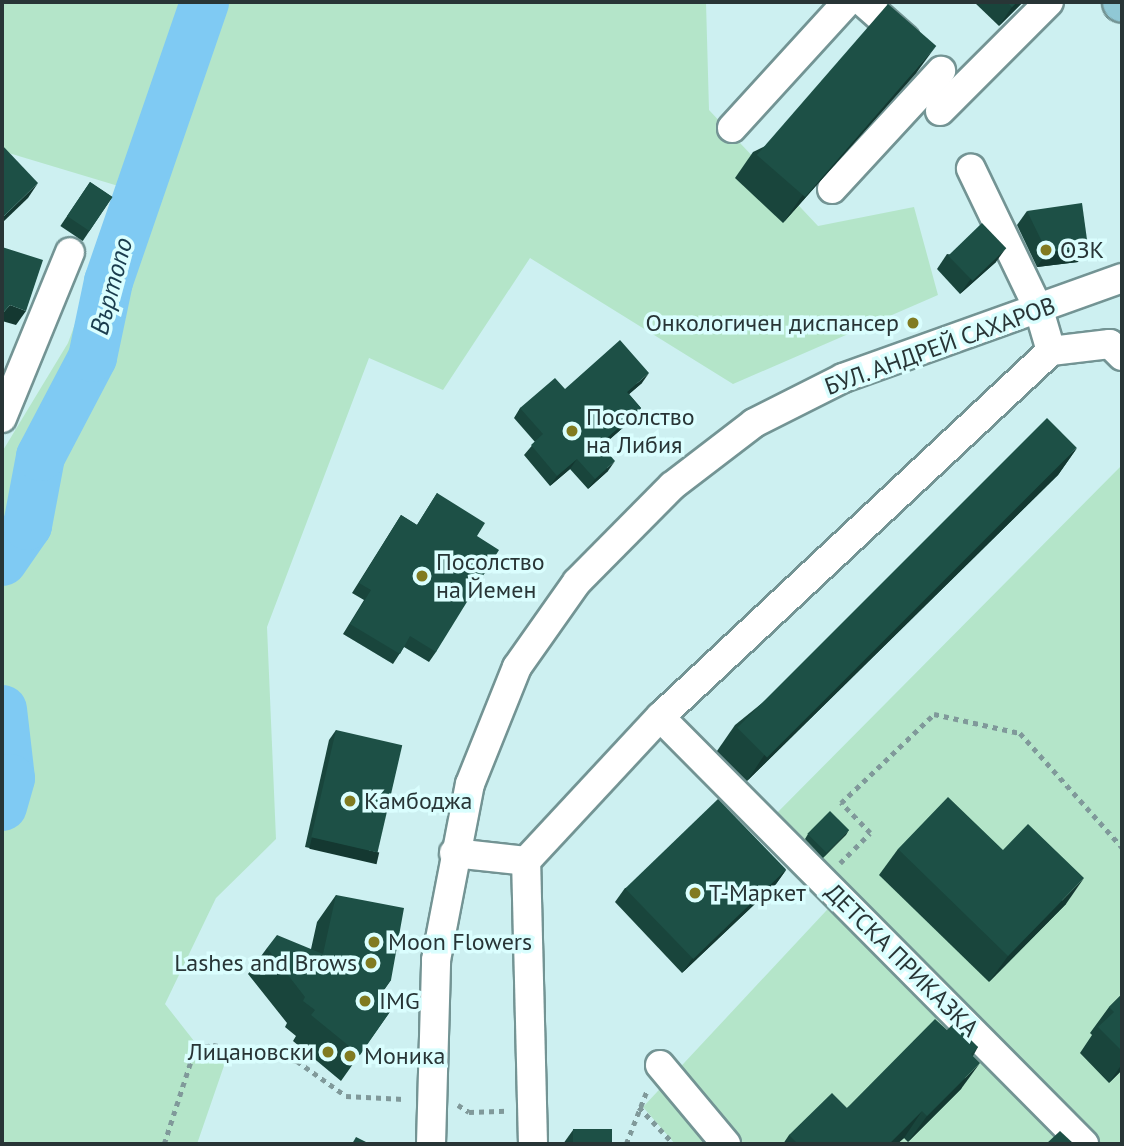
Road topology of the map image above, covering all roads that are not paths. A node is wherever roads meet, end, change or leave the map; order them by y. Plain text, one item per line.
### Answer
1 (847, 2) edge
2 (863, 2) edge
3 (1049, 2) edge
4 (952, 80) junction
5 (940, 111) dead end
6 (732, 128) dead end
7 (971, 169) dead end
8 (832, 189) edge
9 (69, 252) dead end
10 (1122, 278) edge
11 (1039, 310) junction
12 (1051, 351) junction
13 (1122, 356) edge
14 (2, 418) edge
15 (660, 717) junction
16 (454, 853) junction
17 (526, 862) junction
18 (660, 1065) road end
19 (431, 1144) edge
20 (533, 1144) edge
21 (726, 1144) edge
22 (1084, 1144) edge

1 - 6 street
2 - 4 street
3 - 4 street
4 - 5 street
4 - 8 street
7 - 11 street
9 - 14 street
10 - 11 street, БУЛ. АНДРЕЙ САХАРОВ
11 - 12 street
11 - 16 street, БУЛ. АНДРЕЙ САХАРОВ
12 - 13 street
12 - 15 street
15 - 17 street
15 - 22 street, ДЕТСКА ПРИКАЗКА
16 - 17 street
16 - 19 street, БУЛ. АНДРЕЙ САХАРОВ
17 - 20 street
18 - 21 street

